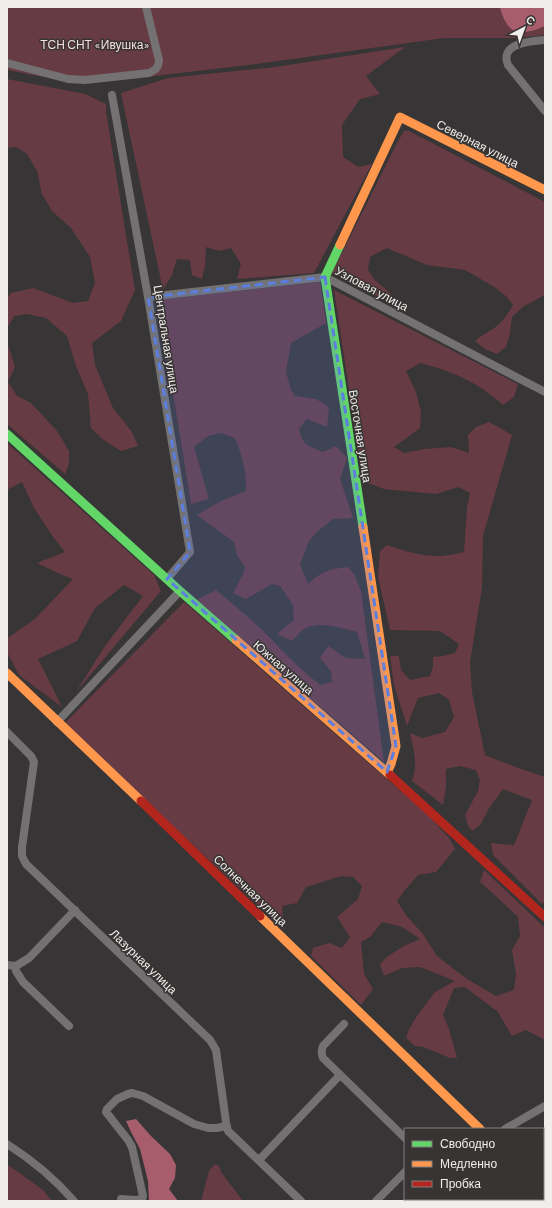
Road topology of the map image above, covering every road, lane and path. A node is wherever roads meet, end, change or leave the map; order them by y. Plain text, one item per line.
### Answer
1 (146, 7) edge
2 (545, 40) edge
3 (7, 63) edge
4 (112, 95) dead end
5 (545, 111) edge
6 (545, 190) edge
7 (325, 277) junction
8 (148, 297) junction
9 (545, 392) edge
10 (7, 434) edge
11 (167, 579) junction
12 (180, 591) junction
13 (7, 673) edge
14 (57, 722) junction
15 (7, 732) edge
16 (387, 772) junction
17 (75, 910) junction
18 (545, 917) edge
19 (11, 966) edge
20 (344, 1024) dead end
21 (69, 1026) dead end
22 (340, 1075) junction
23 (545, 1106) edge
24 (226, 1126) junction
25 (478, 1128) edge
26 (507, 1128) edge
27 (404, 1137) edge
28 (7, 1144) edge
29 (259, 1160) junction
30 (404, 1173) edge
31 (121, 1199) dead end
32 (74, 1201) edge
33 (301, 1201) edge
34 (376, 1201) edge

1 - 3 street
2 - 5 street
4 - 8 street, Центральная улица
6 - 7 street, Северная улица
7 - 8 street, Узловая улица
7 - 9 street, Узловая улица
7 - 16 street, Восточная улица
8 - 11 street, Центральная улица
10 - 11 street, Южная улица
11 - 12 street, Южная улица
12 - 14 street
12 - 16 street, Южная улица
13 - 14 street, Солнечная улица
14 - 25 street, Солнечная улица
15 - 17 street, Лазурная улица
16 - 18 street, Южная улица
17 - 19 street
17 - 24 street, Лазурная улица
19 - 21 street
20 - 22 street
22 - 27 street
22 - 29 street
23 - 26 street
24 - 29 street
24 - 31 street
28 - 32 street
29 - 33 street
30 - 34 street

